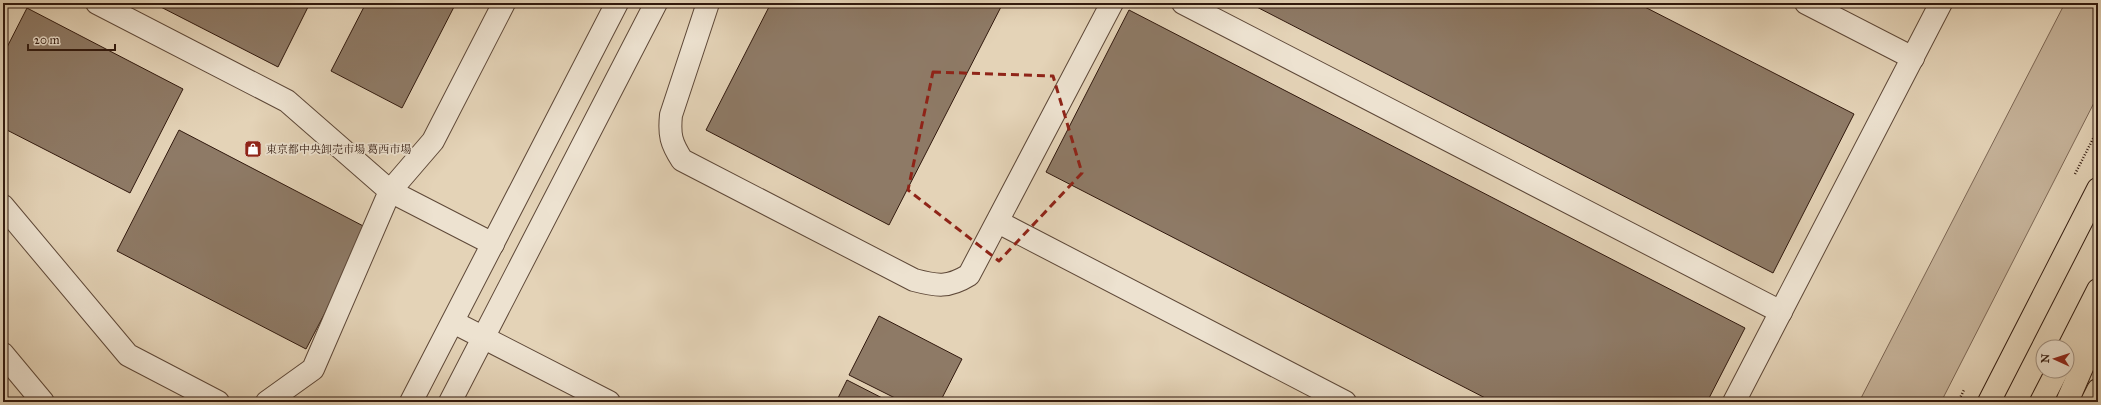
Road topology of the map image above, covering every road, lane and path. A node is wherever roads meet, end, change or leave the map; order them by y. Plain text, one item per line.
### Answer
1 (96, 3) edge
2 (504, 3) edge
3 (617, 3) edge
4 (656, 3) edge
5 (708, 3) edge
6 (1112, 3) edge
7 (1183, 3) edge
8 (1806, 3) edge
9 (1941, 3) edge
10 (1912, 58) junction
11 (2098, 189) edge
12 (390, 191) junction
13 (3, 206) edge
14 (998, 222) junction
15 (493, 244) junction
16 (2098, 290) edge
17 (1781, 312) junction
18 (453, 322) junction
19 (2098, 331) edge
20 (483, 338) junction
21 (2073, 339) edge
22 (3, 354) edge
23 (2053, 379) edge
24 (2098, 390) edge
25 (43, 402) edge
26 (218, 402) edge
27 (267, 402) edge
28 (411, 402) edge
29 (450, 402) edge
30 (609, 402) edge
31 (1345, 402) edge
32 (1734, 402) edge
33 (1990, 402) edge
34 (2041, 402) edge
35 (2067, 402) edge
36 (2092, 402) edge

1 - 12 street
2 - 12 street
3 - 15 street
4 - 20 street
5 - 14 street
6 - 14 street
7 - 17 street
8 - 10 street
9 - 10 street
10 - 17 street
11 - 33 highway
12 - 15 street
12 - 27 street
13 - 26 street
14 - 31 street
15 - 18 street
16 - 21 highway
17 - 32 street
18 - 20 street
18 - 28 street
19 - 35 highway
20 - 29 street
20 - 30 street
22 - 25 street
23 - 34 highway
24 - 36 highway

